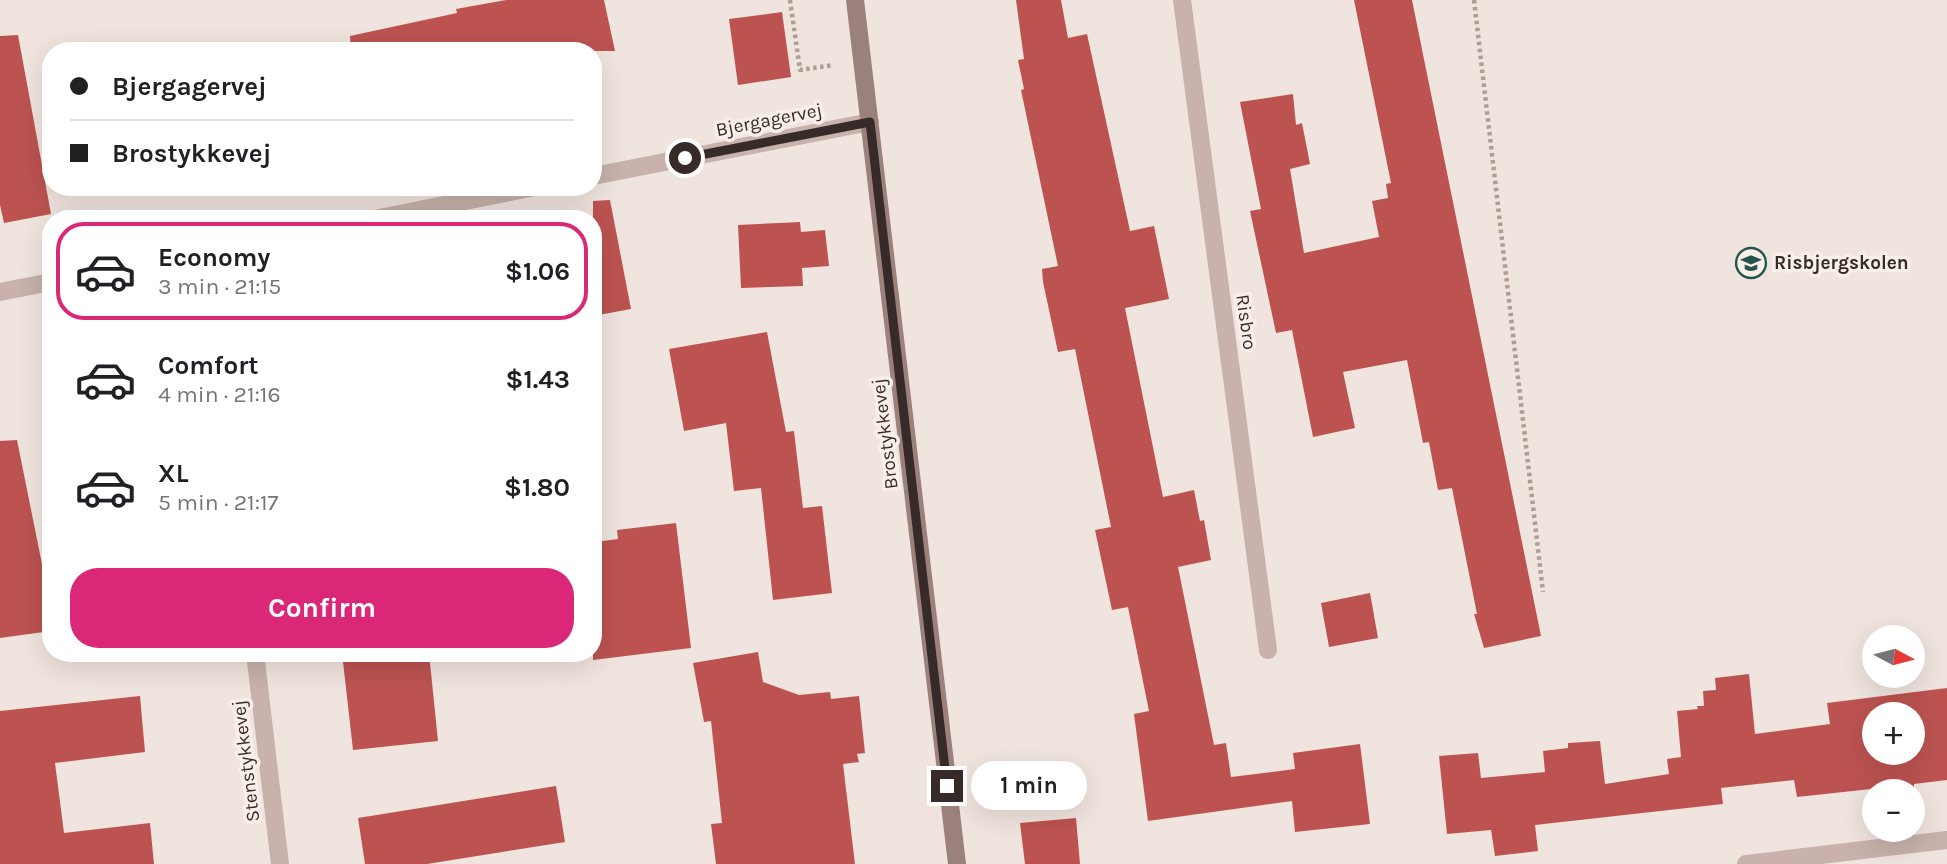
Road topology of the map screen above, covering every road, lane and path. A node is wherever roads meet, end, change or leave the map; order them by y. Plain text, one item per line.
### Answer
1 (790, 0) edge
2 (855, 0) edge
3 (1182, 0) edge
4 (1474, 0) edge
5 (862, 61) junction
6 (870, 122) junction
7 (602, 174) edge
8 (490, 196) edge
9 (419, 210) edge
10 (42, 284) edge
11 (0, 292) edge
12 (1543, 592) dead end
13 (1268, 650) dead end
14 (256, 662) edge
15 (1947, 840) edge
16 (1815, 860) edge
17 (279, 864) edge
18 (957, 864) edge
19 (1746, 864) edge

1 - 5 path
2 - 5 street, Brostykkevej
3 - 13 street, Risbro
4 - 12 path
5 - 6 street, Brostykkevej
6 - 7 street, Bjergagervej
6 - 18 street, Brostykkevej
8 - 9 street
10 - 11 street
14 - 17 street, Stenstykkevej
15 - 16 street
16 - 19 street

